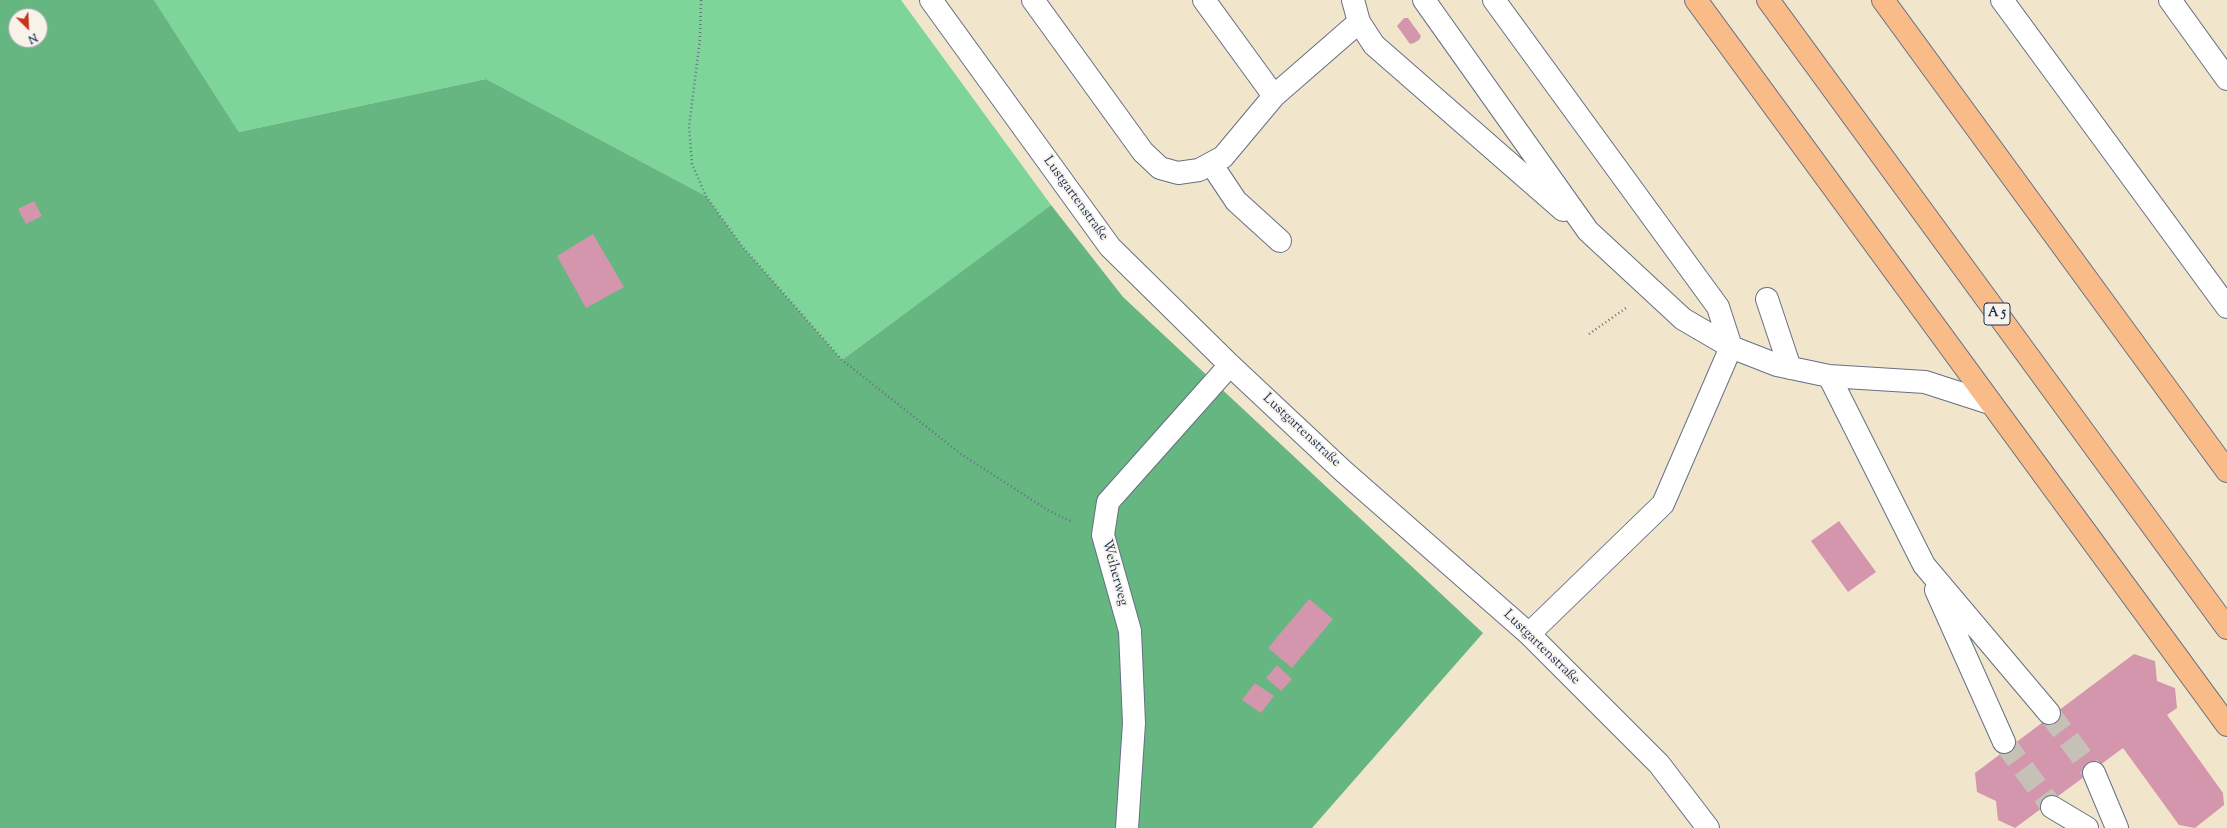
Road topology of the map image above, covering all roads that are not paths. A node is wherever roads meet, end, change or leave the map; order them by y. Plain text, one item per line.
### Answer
1 (931, 0) edge
2 (1033, 0) edge
3 (1204, 0) edge
4 (1353, 0) edge
5 (1424, 0) edge
6 (1494, 0) edge
7 (1696, 0) edge
8 (1768, 0) edge
9 (1883, 0) edge
10 (2002, 0) edge
11 (2170, 0) edge
12 (1359, 22) junction
13 (2227, 79) edge
14 (1274, 96) junction
15 (1212, 165) junction
16 (1588, 231) junction
17 (1280, 241) dead end
18 (1768, 299) dead end
19 (2227, 307) edge
20 (1730, 347) junction
21 (1230, 365) junction
22 (1790, 368) junction
23 (1829, 376) junction
24 (1990, 403) junction
25 (2227, 470) edge
26 (1924, 565) junction
27 (2227, 628) edge
28 (1530, 634) junction
29 (2049, 713) tunnel mouth
30 (2227, 725) edge
31 (2004, 742) tunnel mouth
32 (2094, 773) tunnel mouth
33 (2052, 807) tunnel mouth
34 (1127, 828) edge
35 (1708, 828) edge
36 (2087, 828) edge
37 (2118, 828) edge

1 - 21 street, Lustgartenstraße
2 - 15 street
3 - 14 street
4 - 12 street
5 - 16 street
6 - 20 street
7 - 24 highway
8 - 27 highway, A 5
9 - 25 highway
10 - 19 street
11 - 13 street
12 - 14 street
12 - 16 street
14 - 15 street
15 - 17 street
16 - 20 street
18 - 22 street
20 - 22 street
20 - 28 street
21 - 28 street, Lustgartenstraße
21 - 34 street, Weiherweg
22 - 23 street
23 - 24 street
23 - 26 street
24 - 30 highway
26 - 29 street
26 - 31 street
28 - 35 street, Lustgartenstraße
32 - 37 street
33 - 36 street

